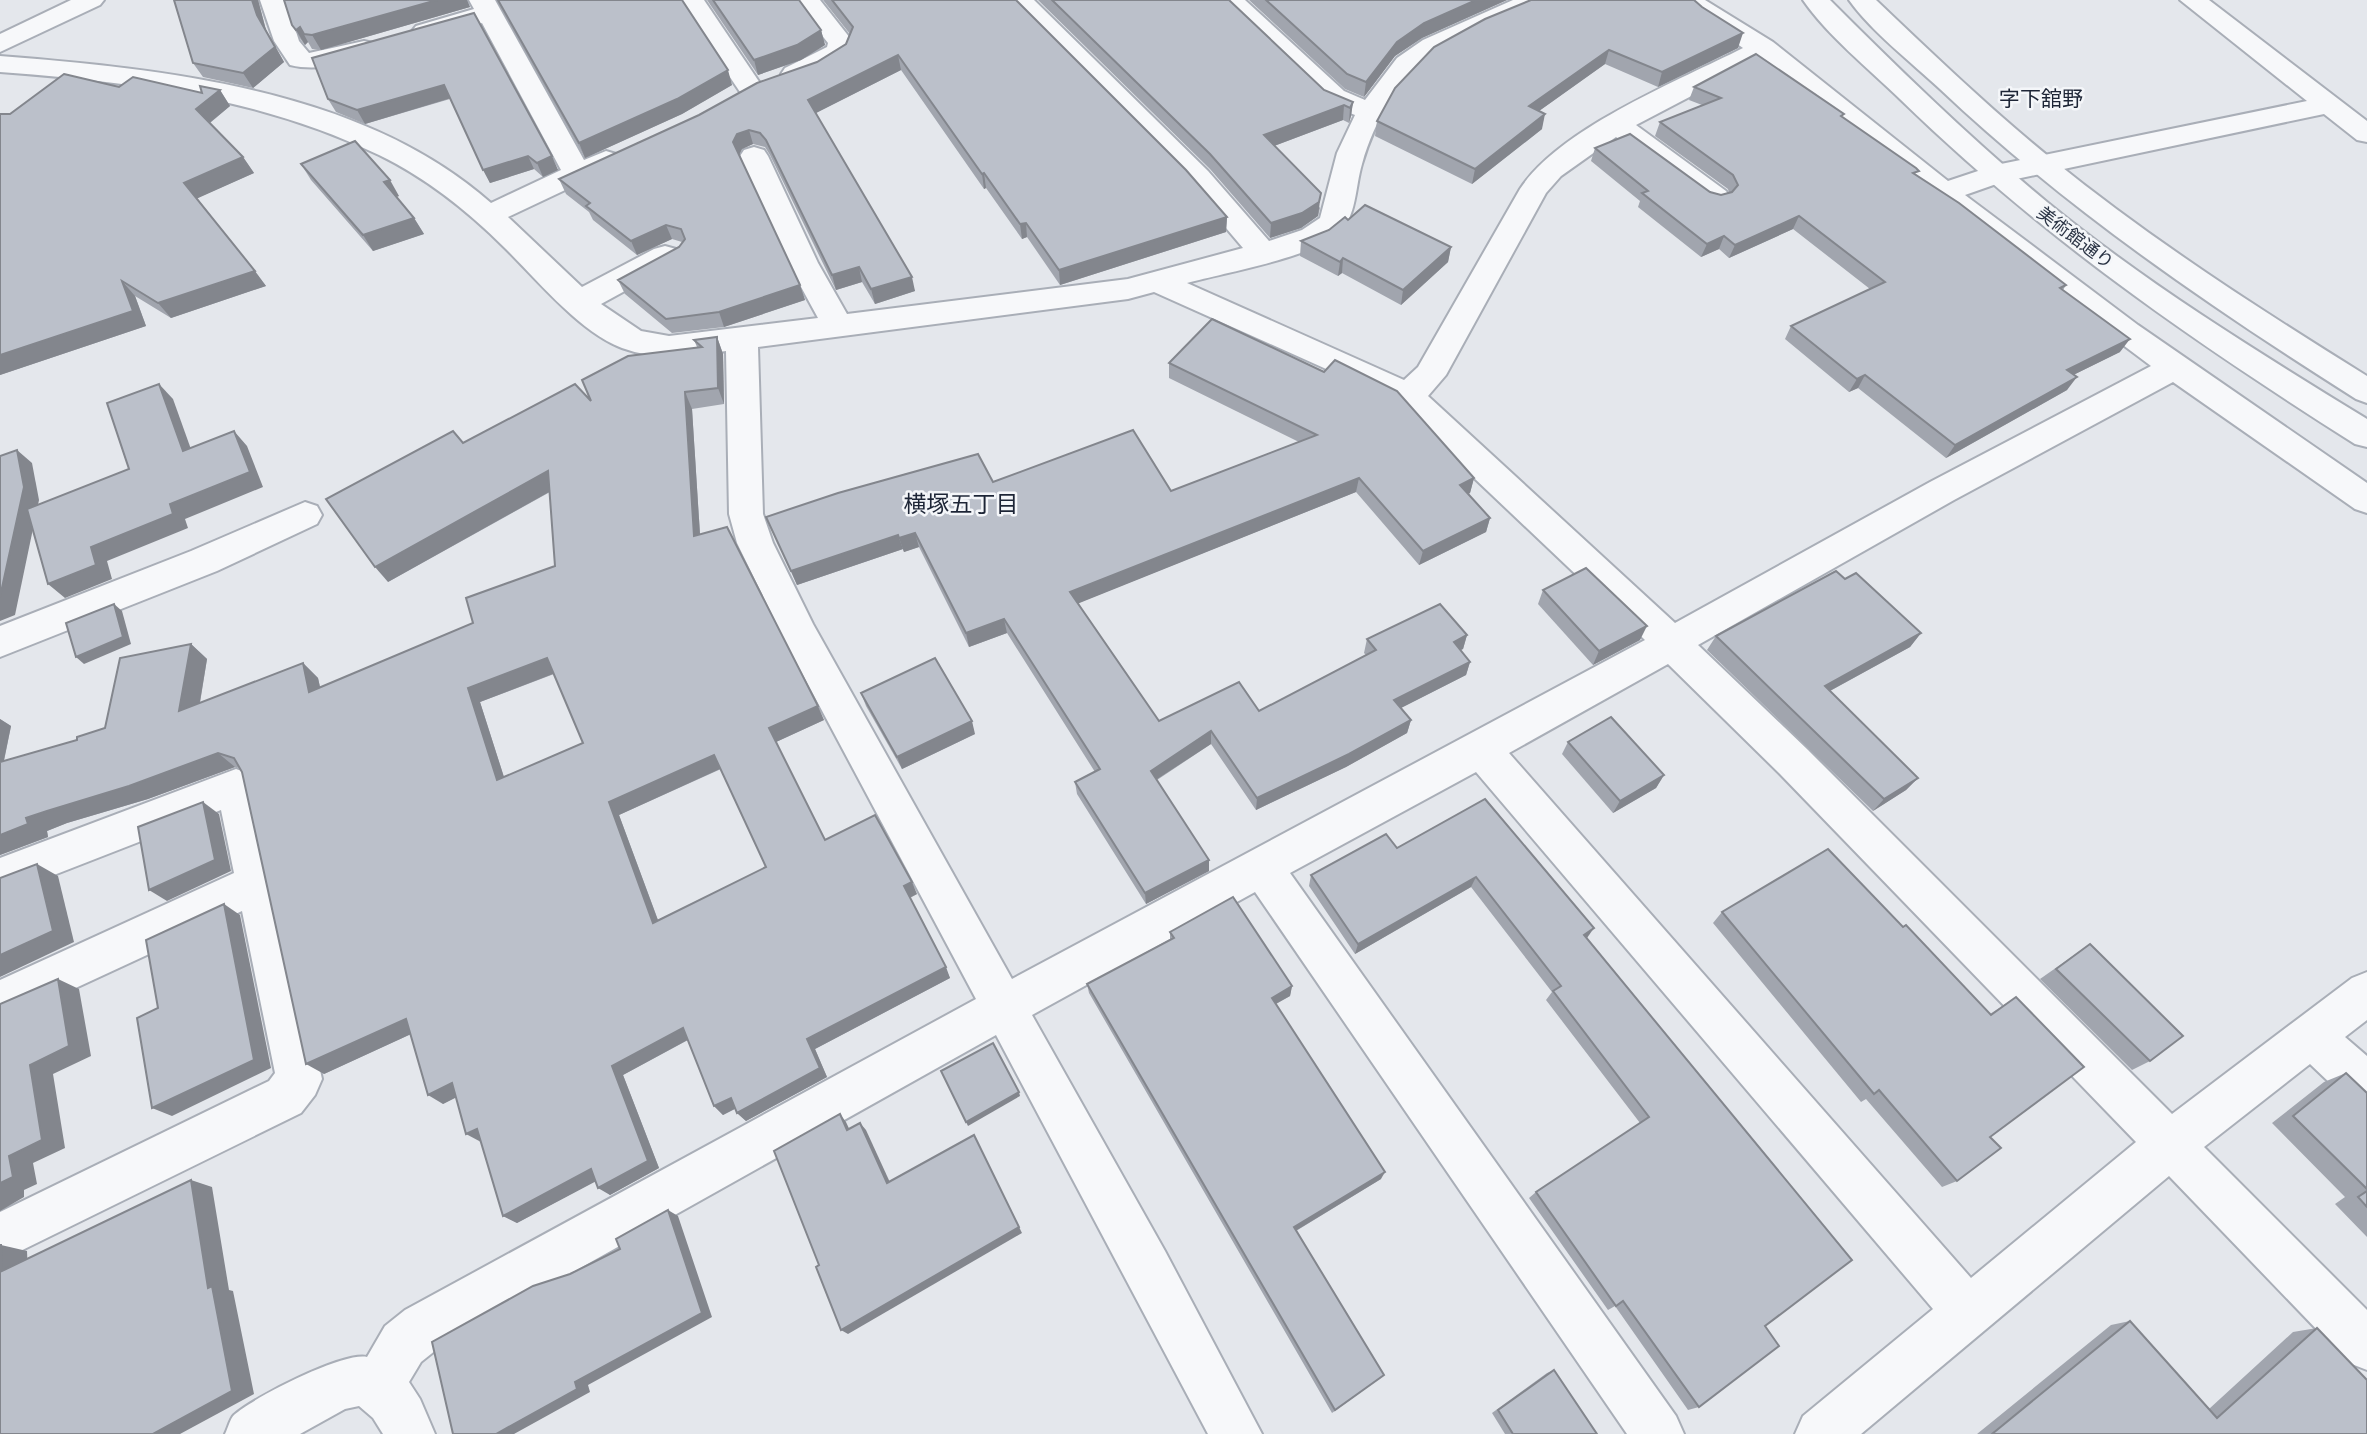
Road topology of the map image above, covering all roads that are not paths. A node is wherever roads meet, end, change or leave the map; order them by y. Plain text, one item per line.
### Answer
1 (91, 0) edge
2 (273, 0) edge
3 (691, 0) edge
4 (807, 0) edge
5 (1020, 0) edge
6 (1230, 0) edge
7 (1535, 0) edge
8 (1687, 0) edge
9 (1816, 0) edge
10 (1862, 0) edge
11 (2193, 0) edge
12 (486, 6) edge
13 (1482, 8) edge
14 (0, 44) edge
15 (1764, 48) junction
16 (0, 64) edge
17 (2329, 105) junction
18 (1372, 113) junction
19 (1619, 125) junction
20 (2367, 134) edge
21 (629, 149) edge
22 (754, 156) edge
23 (2041, 165) junction
24 (577, 173) junction
25 (1996, 174) junction
26 (1944, 192) junction
27 (1716, 197) edge
28 (489, 215) junction
29 (1261, 250) junction
30 (673, 252) edge
31 (1158, 282) junction
32 (581, 301) junction
33 (839, 328) junction
34 (742, 341) junction
35 (2173, 368) junction
36 (2367, 391) edge
37 (1408, 396) junction
38 (2367, 435) edge
39 (2367, 500) edge
40 (305, 515) dead end
41 (0, 642) edge
42 (1671, 642) junction
43 (1480, 748) junction
44 (1262, 869) junction
45 (0, 877) edge
46 (257, 883) junction
47 (2367, 993) edge
48 (0, 1003) edge
49 (1005, 1006) junction
50 (2312, 1035) junction
51 (2367, 1087) edge
52 (2172, 1143) junction
53 (0, 1237) edge
54 (1968, 1312) junction
55 (2367, 1345) edge
56 (378, 1387) junction
57 (251, 1434) edge
58 (409, 1434) edge
59 (1236, 1434) edge
60 (1658, 1434) edge
61 (1821, 1434) edge

1 - 14 street
2 - 12 street
3 - 4 street
5 - 29 street
6 - 18 street
7 - 13 street
8 - 15 street
9 - 25 street, 美術館通り
10 - 23 street, 美術館通り
11 - 17 street
12 - 24 street
13 - 18 street
15 - 19 street
15 - 26 street
16 - 28 street
17 - 20 street
17 - 23 street
18 - 29 street
19 - 27 street
19 - 37 street
21 - 24 street
22 - 33 street
23 - 25 street
23 - 36 street, 美術館通り
24 - 28 street
25 - 26 street
25 - 38 street, 美術館通り
26 - 35 street
28 - 32 street
29 - 31 street
30 - 32 street
31 - 33 street
31 - 37 street
32 - 34 street
33 - 34 street
34 - 49 street
35 - 39 street
35 - 42 street
37 - 42 street
40 - 41 street
42 - 43 street
42 - 52 street
43 - 44 street
43 - 54 street
44 - 49 street
44 - 60 street
45 - 46 street
46 - 48 street
46 - 53 street
47 - 50 street
49 - 56 street
49 - 59 street
50 - 51 street
50 - 52 street
52 - 54 street
52 - 55 street
54 - 61 street
56 - 57 street
56 - 58 street

